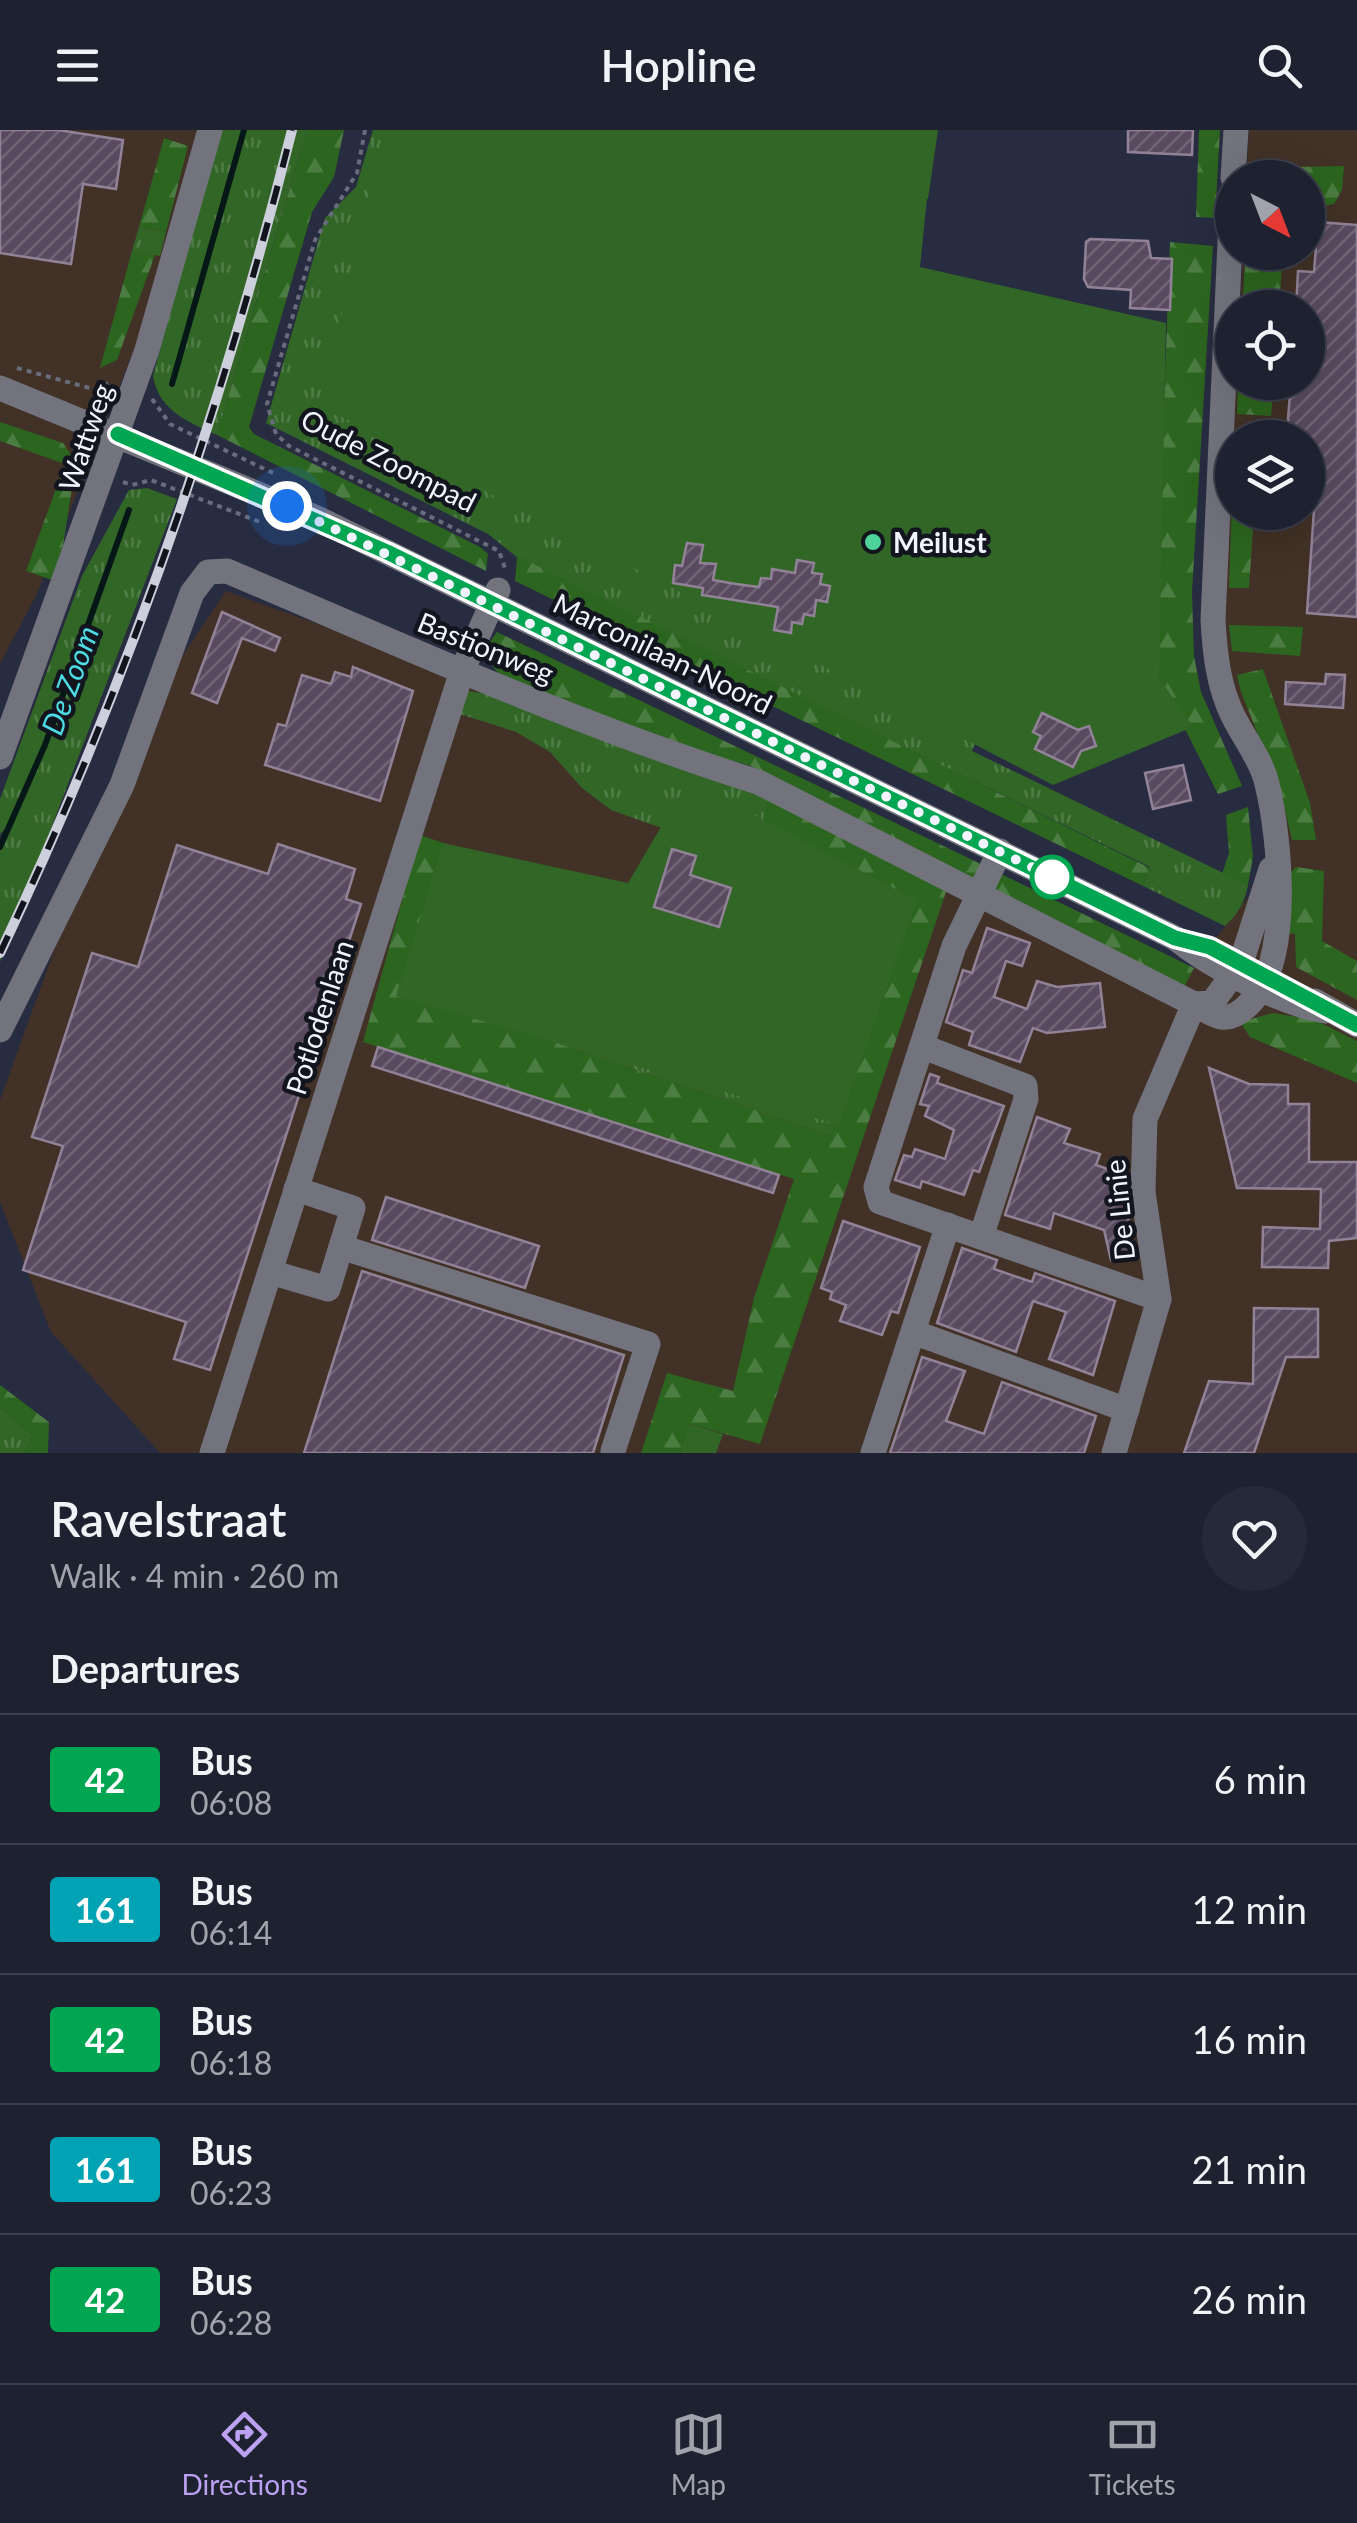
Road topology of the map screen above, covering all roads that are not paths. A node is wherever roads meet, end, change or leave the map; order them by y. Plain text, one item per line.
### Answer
1 (202, 130) edge
2 (1236, 130) edge
3 (209, 131) edge
4 (1235, 160) edge
5 (1229, 270) edge
6 (0, 388) edge
7 (118, 434) junction
8 (496, 595) junction
9 (462, 671) junction
10 (0, 757) edge
11 (1000, 852) junction
12 (1275, 860) junction
13 (982, 895) junction
14 (1238, 968) junction
15 (1264, 981) junction
16 (1194, 1004) junction
17 (1357, 1025) edge
18 (0, 1030) edge
19 (924, 1047) junction
20 (296, 1189) junction
21 (948, 1224) junction
22 (982, 1234) junction
23 (341, 1247) junction
24 (270, 1272) junction
25 (1159, 1299) junction
26 (916, 1333) junction
27 (1127, 1410) junction
28 (613, 1450) edge
29 (212, 1453) edge
30 (873, 1453) edge
31 (1114, 1453) edge

1 - 3 street
2 - 4 street
3 - 7 street, Wattweg
5 - 12 street
6 - 7 street, Marconilaan-Noord
7 - 8 street, Marconilaan-Noord
7 - 10 street, Wattweg
8 - 9 street, Potlodenlaan
8 - 11 street, Marconilaan-Noord
9 - 13 street, Bastionweg
9 - 18 street, Bastionweg
9 - 20 street, Potlodenlaan
11 - 13 street, De Linie
11 - 14 street, Marconilaan-Noord
12 - 14 street
12 - 15 street
13 - 16 street, Bastionweg
13 - 19 street, De Linie
14 - 15 street, Marconilaan-Noord
14 - 16 street
15 - 16 street, Bastionweg
15 - 17 street, Marconilaan-Noord
16 - 25 street, De Linie
19 - 21 street, De Linie
19 - 22 street
20 - 23 street
20 - 24 street, Potlodenlaan
21 - 22 street, De Linie
21 - 26 street
22 - 25 street, De Linie
23 - 24 street
23 - 28 street
24 - 29 street, Potlodenlaan
25 - 27 street, De Linie
26 - 27 street
26 - 30 street
27 - 31 street, De Linie

